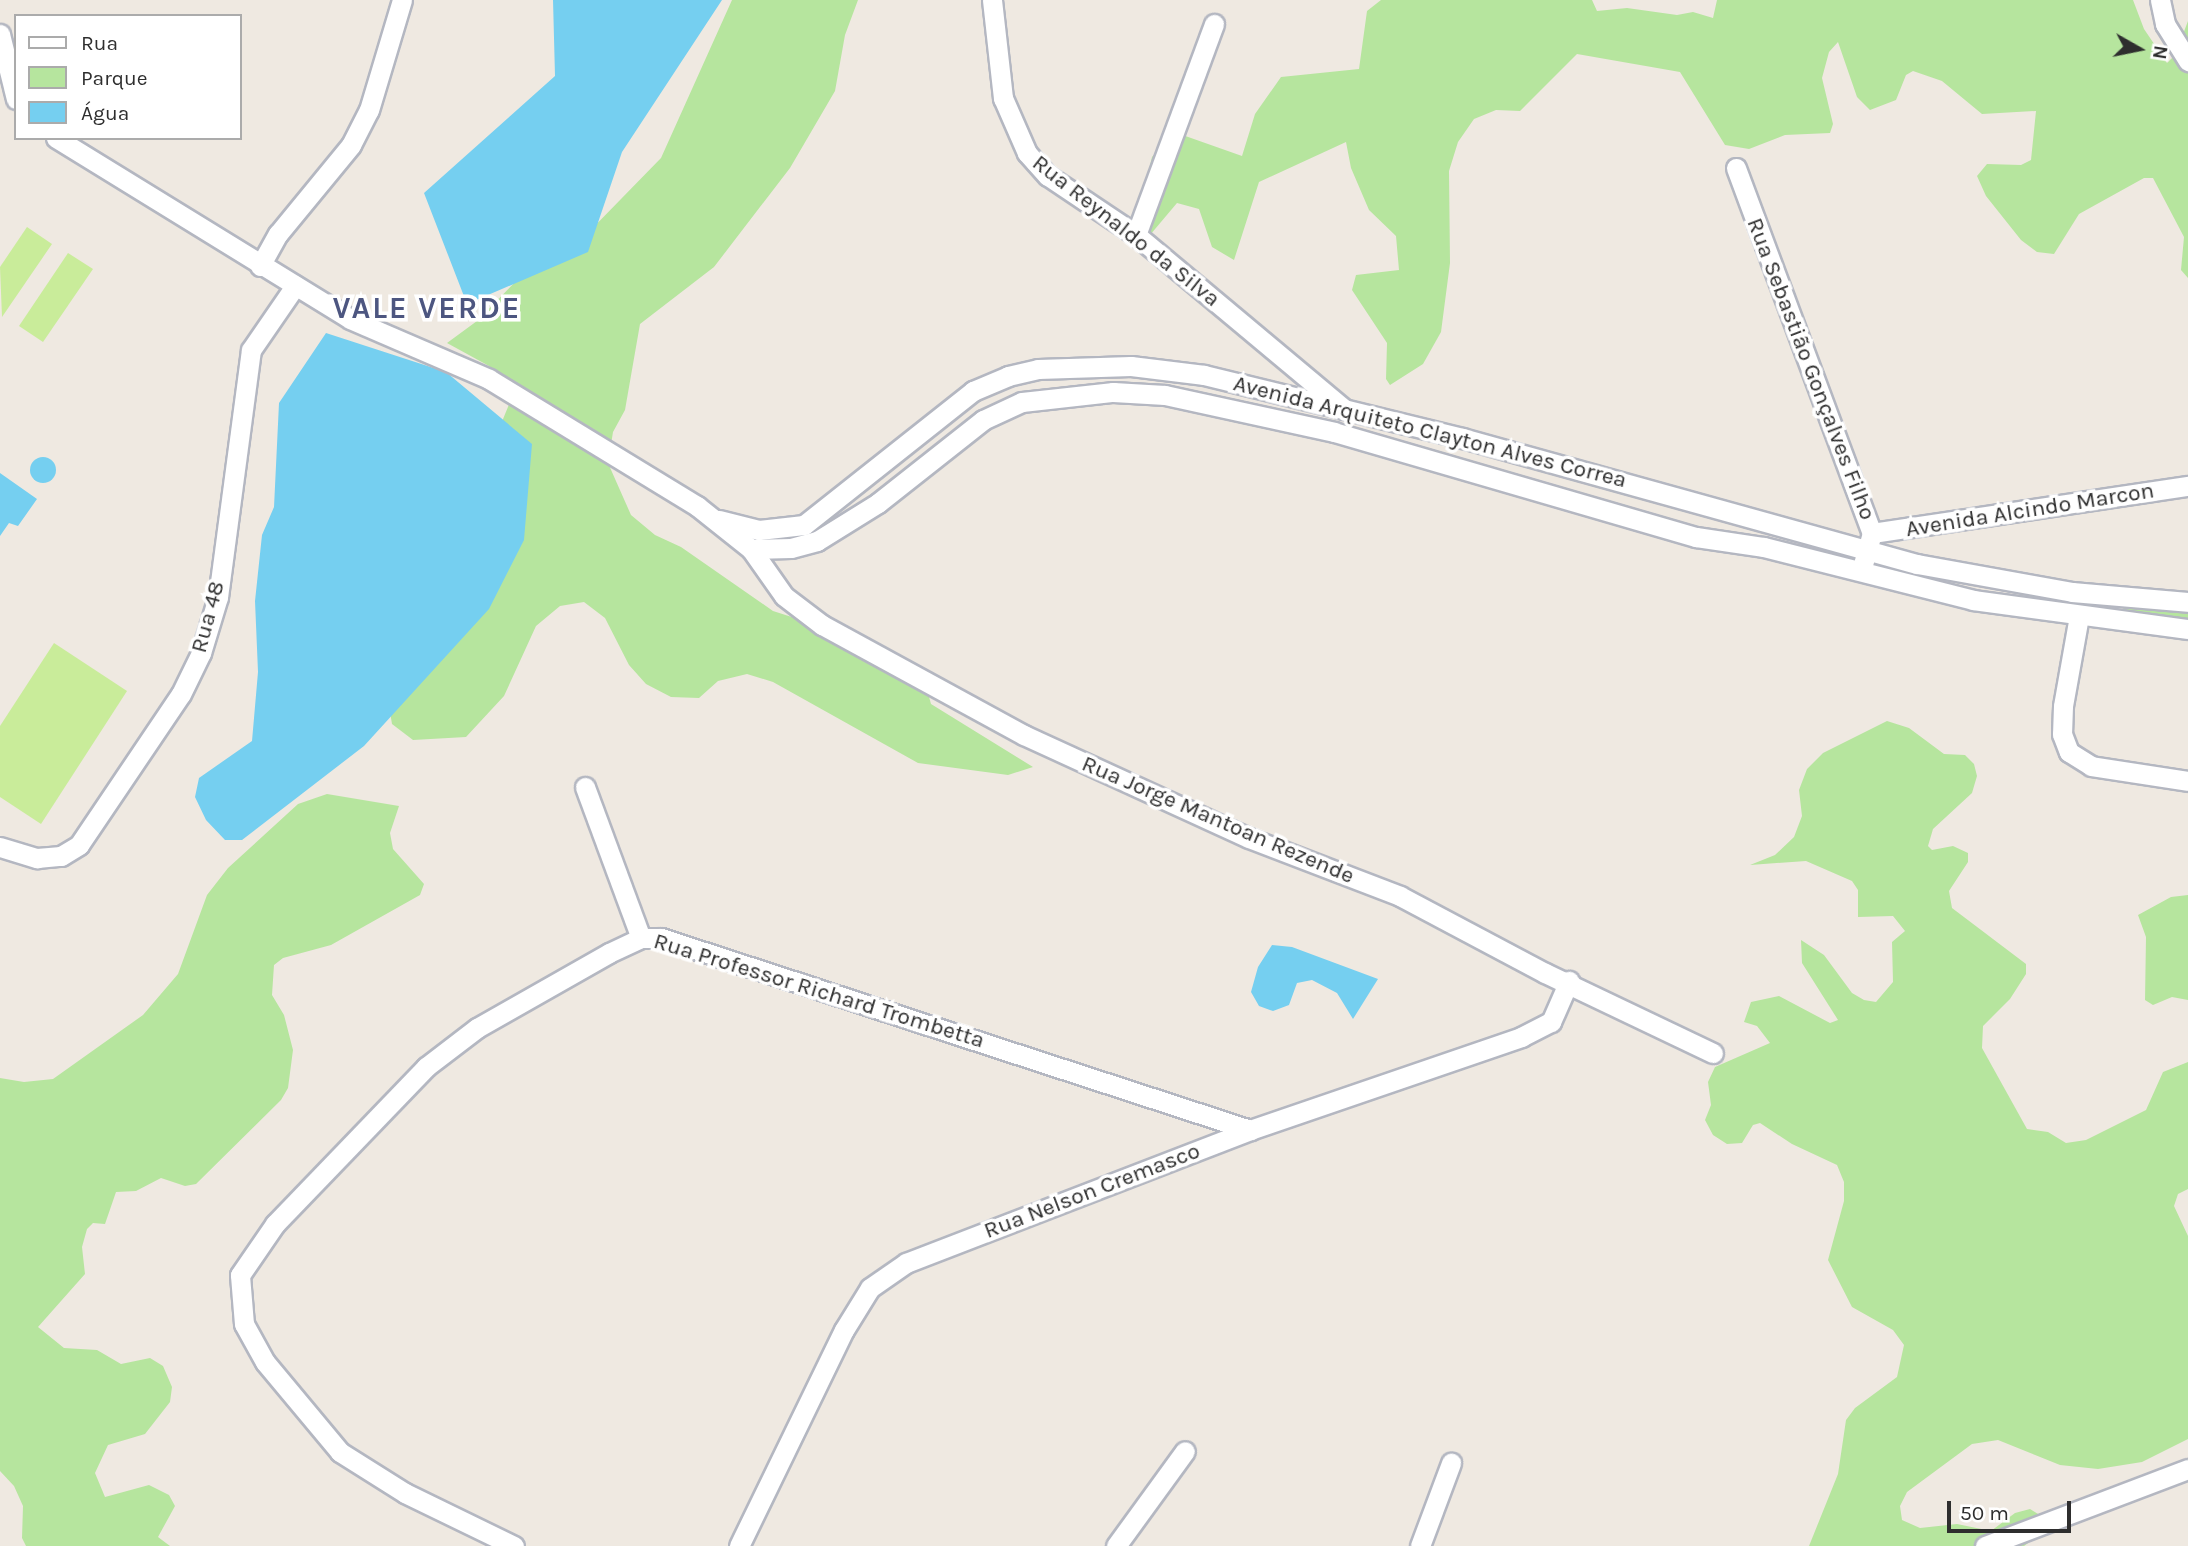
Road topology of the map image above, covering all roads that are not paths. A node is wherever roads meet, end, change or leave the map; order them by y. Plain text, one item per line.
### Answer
1 (402, 0) edge
2 (992, 0) edge
3 (2160, 0) edge
4 (1214, 24) dead end
5 (0, 34) edge
6 (2188, 61) edge
7 (14, 91) edge
8 (59, 140) edge
9 (1736, 169) dead end
10 (1136, 235) junction
11 (260, 265) junction
12 (295, 286) junction
13 (1348, 412) junction
14 (2188, 486) edge
15 (1706, 507) junction
16 (712, 517) junction
17 (1768, 524) junction
18 (1872, 533) junction
19 (1696, 537) junction
20 (1764, 547) junction
21 (751, 549) junction
22 (1864, 562) junction
23 (2188, 602) edge
24 (2079, 616) junction
25 (2188, 629) edge
26 (2188, 781) edge
27 (585, 787) dead end
28 (0, 847) edge
29 (641, 937) junction
30 (1569, 981) junction
31 (1713, 1053) dead end
32 (1250, 1130) junction
33 (1185, 1451) dead end
34 (1451, 1463) dead end
35 (2188, 1469) edge
36 (514, 1546) edge
37 (739, 1546) edge
38 (1116, 1546) edge
39 (1420, 1546) edge
40 (1985, 1546) edge

1 - 11 street
2 - 10 street, Rua Reynaldo da Silva
3 - 6 street
4 - 10 street
5 - 7 street
8 - 11 street
9 - 18 street, Rua Sebastião Gonçalves Filho
10 - 13 street, Rua Reynaldo da Silva
11 - 12 street
12 - 16 street
12 - 28 street, Rua 48
13 - 15 street, Avenida Arquiteto Clayton Alves Correa
13 - 16 street, Avenida Arquiteto Clayton Alves Correa
14 - 18 street, Avenida Alcindo Marcon
15 - 17 street, Avenida Arquiteto Clayton Alves Correa
15 - 19 street
16 - 21 street, Rua Jorge Mantoan Rezende
17 - 20 street
17 - 22 street, Avenida Arquiteto Clayton Alves Correa
18 - 22 street, Rua Sebastião Gonçalves Filho
19 - 20 street, Avenida Arquiteto Clayton Alves Correa
19 - 21 street, Avenida Arquiteto Clayton Alves Correa
20 - 22 street, Avenida Arquiteto Clayton Alves Correa
21 - 30 street, Rua Jorge Mantoan Rezende
22 - 23 street, Avenida Arquiteto Clayton Alves Correa
22 - 24 street, Avenida Arquiteto Clayton Alves Correa
24 - 25 street, Avenida Arquiteto Clayton Alves Correa
24 - 26 street
27 - 29 street
29 - 32 street, Rua Professor Richard Trombetta
29 - 36 street, Rua Professor Richard Trombetta
30 - 31 street, Rua Jorge Mantoan Rezende
30 - 32 street, Rua Nelson Cremasco
32 - 37 street, Rua Nelson Cremasco
33 - 38 street
34 - 39 street
35 - 40 street

